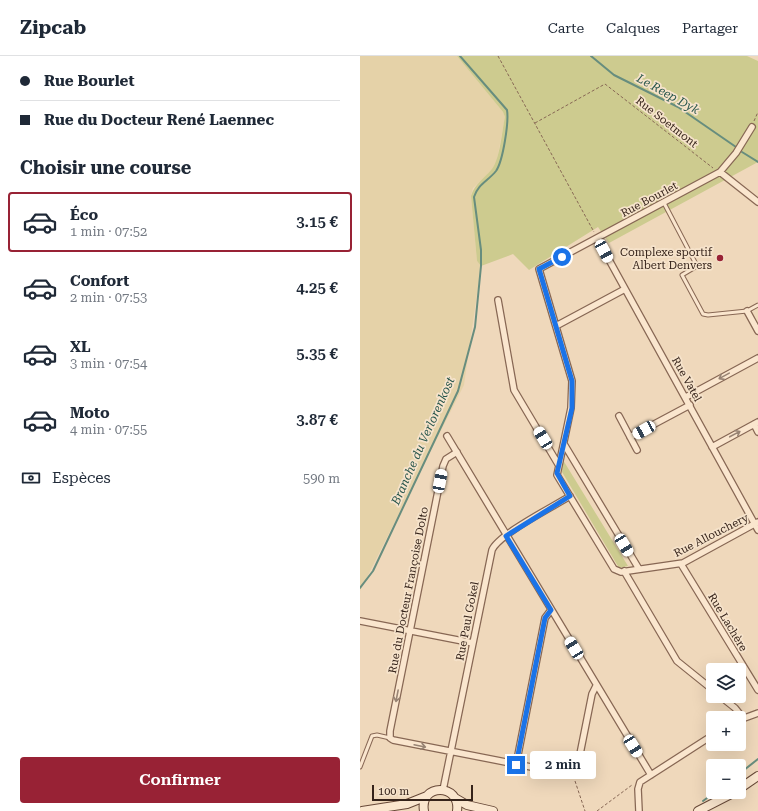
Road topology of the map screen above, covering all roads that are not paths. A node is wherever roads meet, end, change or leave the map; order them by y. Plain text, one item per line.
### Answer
1 (752, 127) road end
2 (720, 172) junction
3 (758, 202) edge
4 (664, 203) junction
5 (597, 238) junction
6 (625, 289) junction
7 (498, 300) dead end
8 (758, 305) edge
9 (747, 311) junction
10 (756, 324) edge
11 (556, 326) junction
12 (758, 331) edge
13 (758, 358) edge
14 (686, 397) junction
15 (690, 405) junction
16 (619, 416) dead end
17 (756, 423) edge
18 (758, 432) edge
19 (447, 436) dead end
20 (630, 437) junction
21 (564, 444) junction
22 (712, 446) junction
23 (637, 450) dead end
24 (457, 452) junction
25 (558, 464) junction
26 (570, 496) junction
27 (756, 523) edge
28 (758, 530) edge
29 (506, 536) junction
30 (681, 564) junction
31 (639, 570) junction
32 (624, 571) junction
33 (551, 610) junction
34 (360, 621) edge
35 (410, 631) junction
36 (472, 643) junction
37 (706, 684) edge
38 (596, 686) junction
39 (758, 690) edge
40 (729, 703) edge
41 (737, 711) edge
42 (758, 713) edge
43 (746, 717) edge
44 (390, 738) junction
45 (706, 740) edge
46 (451, 752) junction
47 (516, 765) junction
48 (360, 767) edge
49 (651, 775) junction
50 (758, 776) edge
51 (746, 784) edge
52 (444, 790) junction
53 (427, 796) junction
54 (455, 798) junction
55 (721, 799) edge
56 (362, 811) edge
57 (424, 811) edge
58 (457, 811) edge
59 (493, 811) edge
60 (639, 811) edge
61 (698, 811) edge

1 - 2 street, Rue Bourlet
2 - 3 street
2 - 4 street, Rue Bourlet
4 - 5 street, Rue Bourlet
4 - 9 lane
5 - 6 street, Rue Vatel
5 - 11 street, Rue Bourlet
6 - 11 street
6 - 14 street, Rue Vatel
7 - 25 street
8 - 9 lane
9 - 10 street
10 - 12 street
11 - 21 street
13 -> 14 street
14 - 15 street, Rue Vatel
15 - 20 street
15 - 22 street, Rue Vatel
16 - 20 street
17 - 18 street
22 -> 17 street
19 - 24 street
20 - 23 street
21 - 25 street
21 - 31 street
22 - 27 street, Rue Vatel
24 - 29 street
24 - 35 street, Rue du Docteur Françoise Dolto
25 - 26 street
26 - 29 street, Rue Paul Gokel
26 - 32 street
27 - 28 street, Rue Vatel
27 - 30 street, Rue Allouchery
29 - 33 street
29 - 36 street, Rue Paul Gokel
30 - 31 street, Rue Allouchery
30 - 39 street, Rue Lachère
31 - 32 street, Rue Allouchery
32 - 37 street
33 - 38 street
33 - 47 street
34 - 35 street
35 - 36 street
35 -> 44 street, Rue du Docteur Françoise Dolto
36 - 46 street, Rue Paul Gokel
38 - 47 street
38 - 49 street
40 - 41 street
42 - 43 street
44 -> 46 street
44 - 48 lane
45 - 49 street
46 - 47 street
46 - 52 street, Rue Paul Gokel
49 - 60 street
50 - 51 street
52 - 53 street
52 - 54 street
53 - 56 street
53 - 57 street
54 - 58 street
54 - 59 street
55 - 61 street

